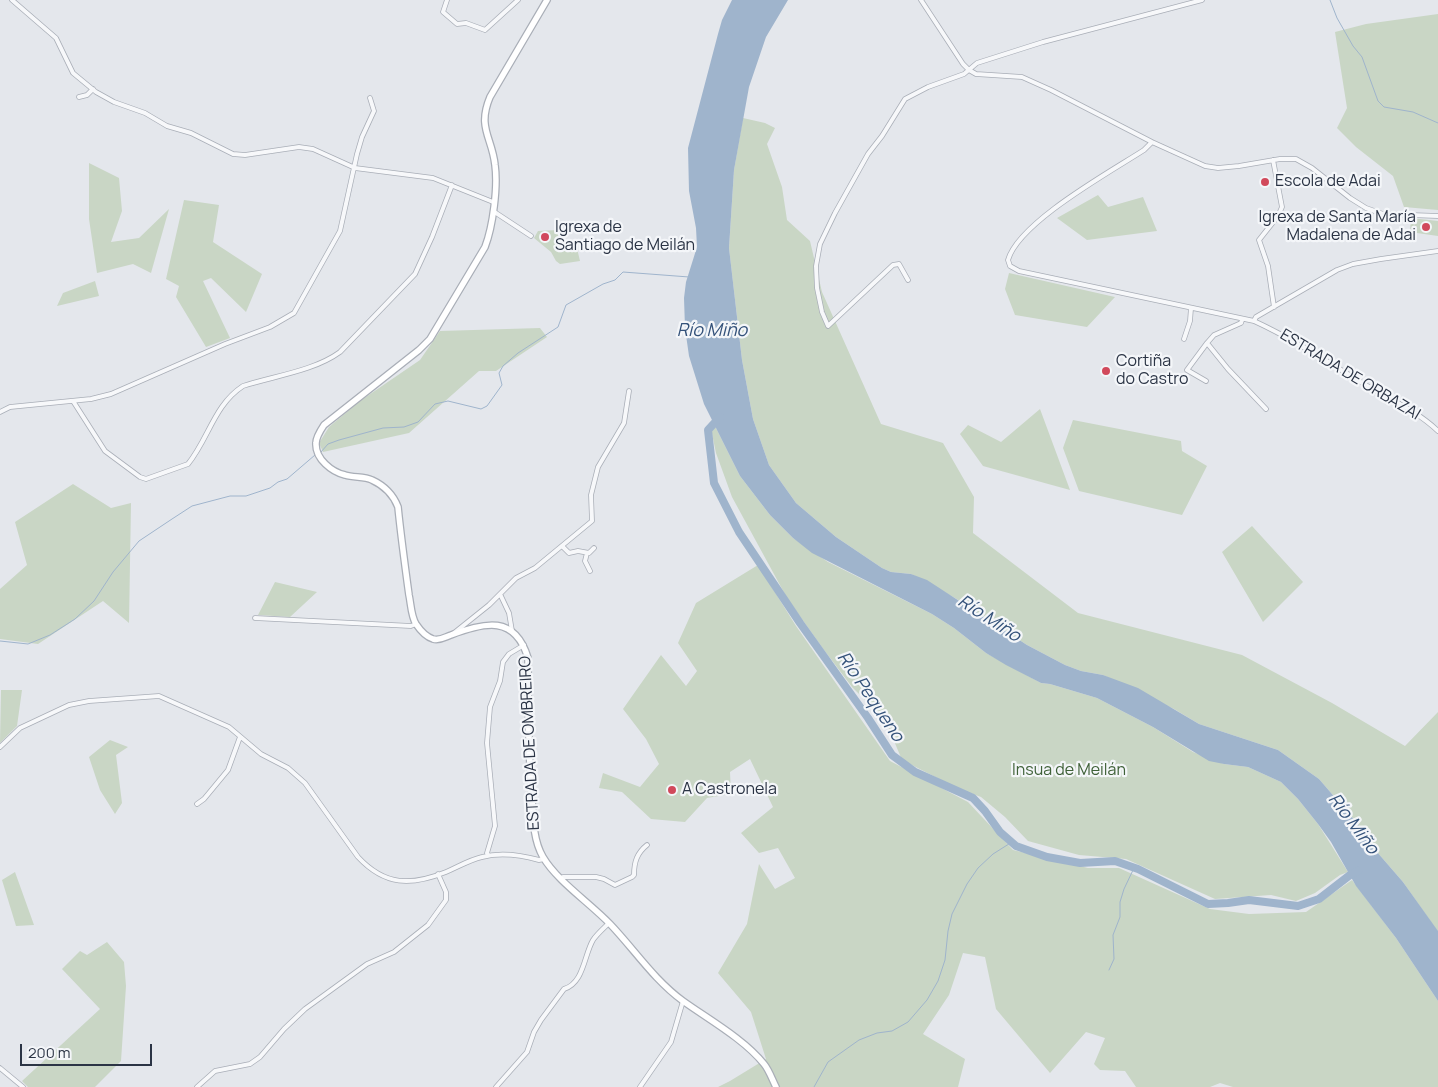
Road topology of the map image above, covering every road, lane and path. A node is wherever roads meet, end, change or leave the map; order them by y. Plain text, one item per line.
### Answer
1 (12, 0) edge
2 (447, 0) edge
3 (518, 0) edge
4 (547, 0) edge
5 (921, 0) edge
6 (1202, 0) edge
7 (969, 70) junction
8 (93, 89) junction
9 (79, 97) dead end
10 (370, 98) dead end
11 (1152, 142) junction
12 (1273, 160) junction
13 (354, 168) junction
14 (452, 185) junction
15 (494, 202) junction
16 (493, 211) junction
17 (1438, 216) edge
18 (531, 236) dead end
19 (1438, 251) edge
20 (908, 280) dead end
21 (1274, 307) junction
22 (1191, 308) junction
23 (1242, 320) junction
24 (1257, 322) junction
25 (1184, 339) dead end
26 (1207, 343) junction
27 (1206, 381) dead end
28 (629, 391) dead end
29 (73, 401) junction
30 (1266, 409) dead end
31 (0, 412) edge
32 (1438, 431) edge
33 (562, 546) junction
34 (594, 548) dead end
35 (587, 553) junction
36 (590, 572) dead end
37 (500, 594) junction
38 (255, 618) dead end
39 (416, 624) junction
40 (512, 631) junction
41 (452, 634) junction
42 (524, 645) junction
43 (240, 737) junction
44 (0, 748) edge
45 (197, 804) dead end
46 (647, 845) dead end
47 (488, 856) junction
48 (544, 859) junction
49 (438, 874) junction
50 (561, 878) junction
51 (609, 923) junction
52 (683, 1001) junction
53 (0, 1068) edge
54 (23, 1087) edge
55 (197, 1087) edge
56 (496, 1087) edge
57 (640, 1087) edge
58 (776, 1087) edge

1 - 8 street
2 - 3 street
4 - 15 street
5 - 7 street
6 - 7 street
7 - 11 street
7 - 20 street
8 - 9 street
8 - 13 street
10 - 13 street
11 - 12 street
11 - 22 street
12 - 17 street
12 - 21 street
13 - 14 street
13 - 29 street
14 - 15 street
14 - 29 street
15 - 16 street
16 - 18 street
16 - 39 street
19 - 21 street, ESTRADA DE ORBAZAI
21 - 24 street, ESTRADA DE ORBAZAI
22 - 23 street
22 - 25 street
23 - 24 street
23 - 26 street
24 - 32 street, ESTRADA DE ORBAZAI
26 - 27 street
26 - 30 street
28 - 33 street
29 - 31 street
33 - 35 street
33 - 37 street
34 - 35 street
35 - 36 street
37 - 40 street
37 - 41 street
38 - 39 street
39 - 41 street
40 - 41 street
40 - 42 street, ESTRADA DE OMBREIRO
42 - 47 street
42 - 48 street, ESTRADA DE OMBREIRO
43 - 44 street
43 - 45 street
43 - 49 street
46 - 50 street
47 - 48 street
47 - 49 street
48 - 50 street, ESTRADA DE OMBREIRO
49 - 55 street
50 - 51 street, ESTRADA DE OMBREIRO
51 - 52 street, ESTRADA DE OMBREIRO
51 - 56 street
52 - 57 street
52 - 58 street, ESTRADA DE OMBREIRO
53 - 54 street

